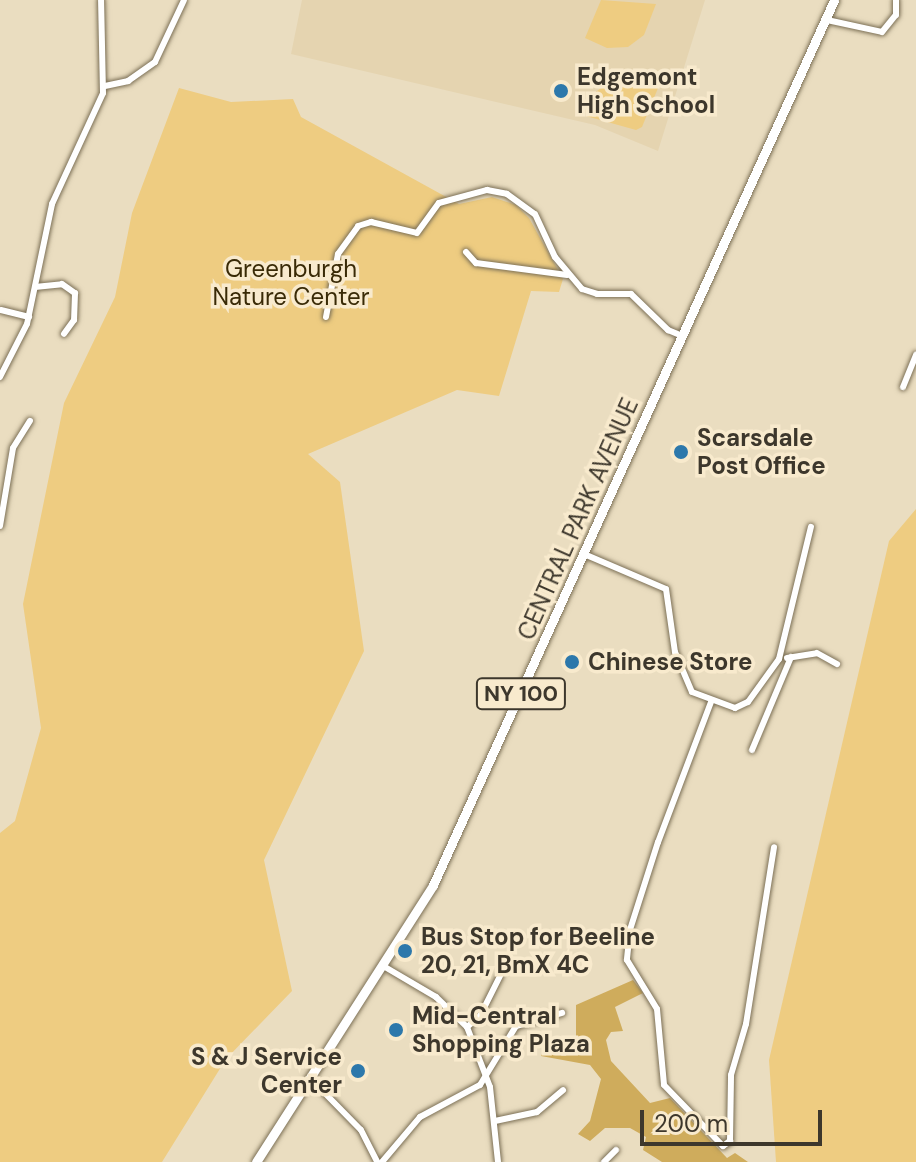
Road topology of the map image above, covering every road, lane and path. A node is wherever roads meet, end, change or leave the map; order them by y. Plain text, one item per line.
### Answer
1 (101, 0) edge
2 (184, 0) edge
3 (834, 0) edge
4 (896, 0) edge
5 (827, 20) junction
6 (105, 86) junction
7 (466, 252) dead end
8 (567, 275) junction
9 (35, 287) junction
10 (1, 310) edge
11 (29, 317) junction
12 (326, 317) dead end
13 (64, 334) dead end
14 (682, 336) junction
15 (916, 354) edge
16 (0, 377) edge
17 (903, 387) dead end
18 (30, 421) dead end
19 (0, 526) edge
20 (811, 527) dead end
21 (584, 554) junction
22 (791, 657) junction
23 (779, 659) junction
24 (837, 664) dead end
25 (711, 702) junction
26 (752, 750) dead end
27 (774, 847) dead end
28 (385, 967) junction
29 (500, 976) dead end
30 (562, 1013) dead end
31 (467, 1027) junction
32 (487, 1076) junction
33 (311, 1079) junction
34 (563, 1090) dead end
35 (495, 1121) junction
36 (616, 1150) dead end
37 (256, 1162) edge
38 (380, 1162) edge
39 (498, 1162) edge
40 (604, 1162) edge

1 - 6 street
2 - 6 street
3 - 5 main road, CENTRAL PARK AVENUE / NY 100
4 - 5 street
5 - 14 main road, CENTRAL PARK AVENUE / NY 100
6 - 9 street
7 - 8 street
8 - 12 street
8 - 14 street
9 - 11 street
9 - 13 street
10 - 11 street
11 - 16 street
14 - 21 main road, CENTRAL PARK AVENUE / NY 100
15 - 17 street
18 - 19 street
20 - 23 street
21 - 25 street
21 - 28 main road, CENTRAL PARK AVENUE / NY 100
22 - 23 street
22 - 24 street
22 - 26 street
23 - 25 street
25 - 27 street
28 - 31 street
28 - 33 main road, CENTRAL PARK AVENUE / NY 100
29 - 31 street
30 - 32 street
31 - 32 street
32 - 35 street
32 - 38 street
33 - 37 main road, CENTRAL PARK AVENUE / NY 100
33 - 38 street
34 - 35 street
35 - 39 street
36 - 40 street

